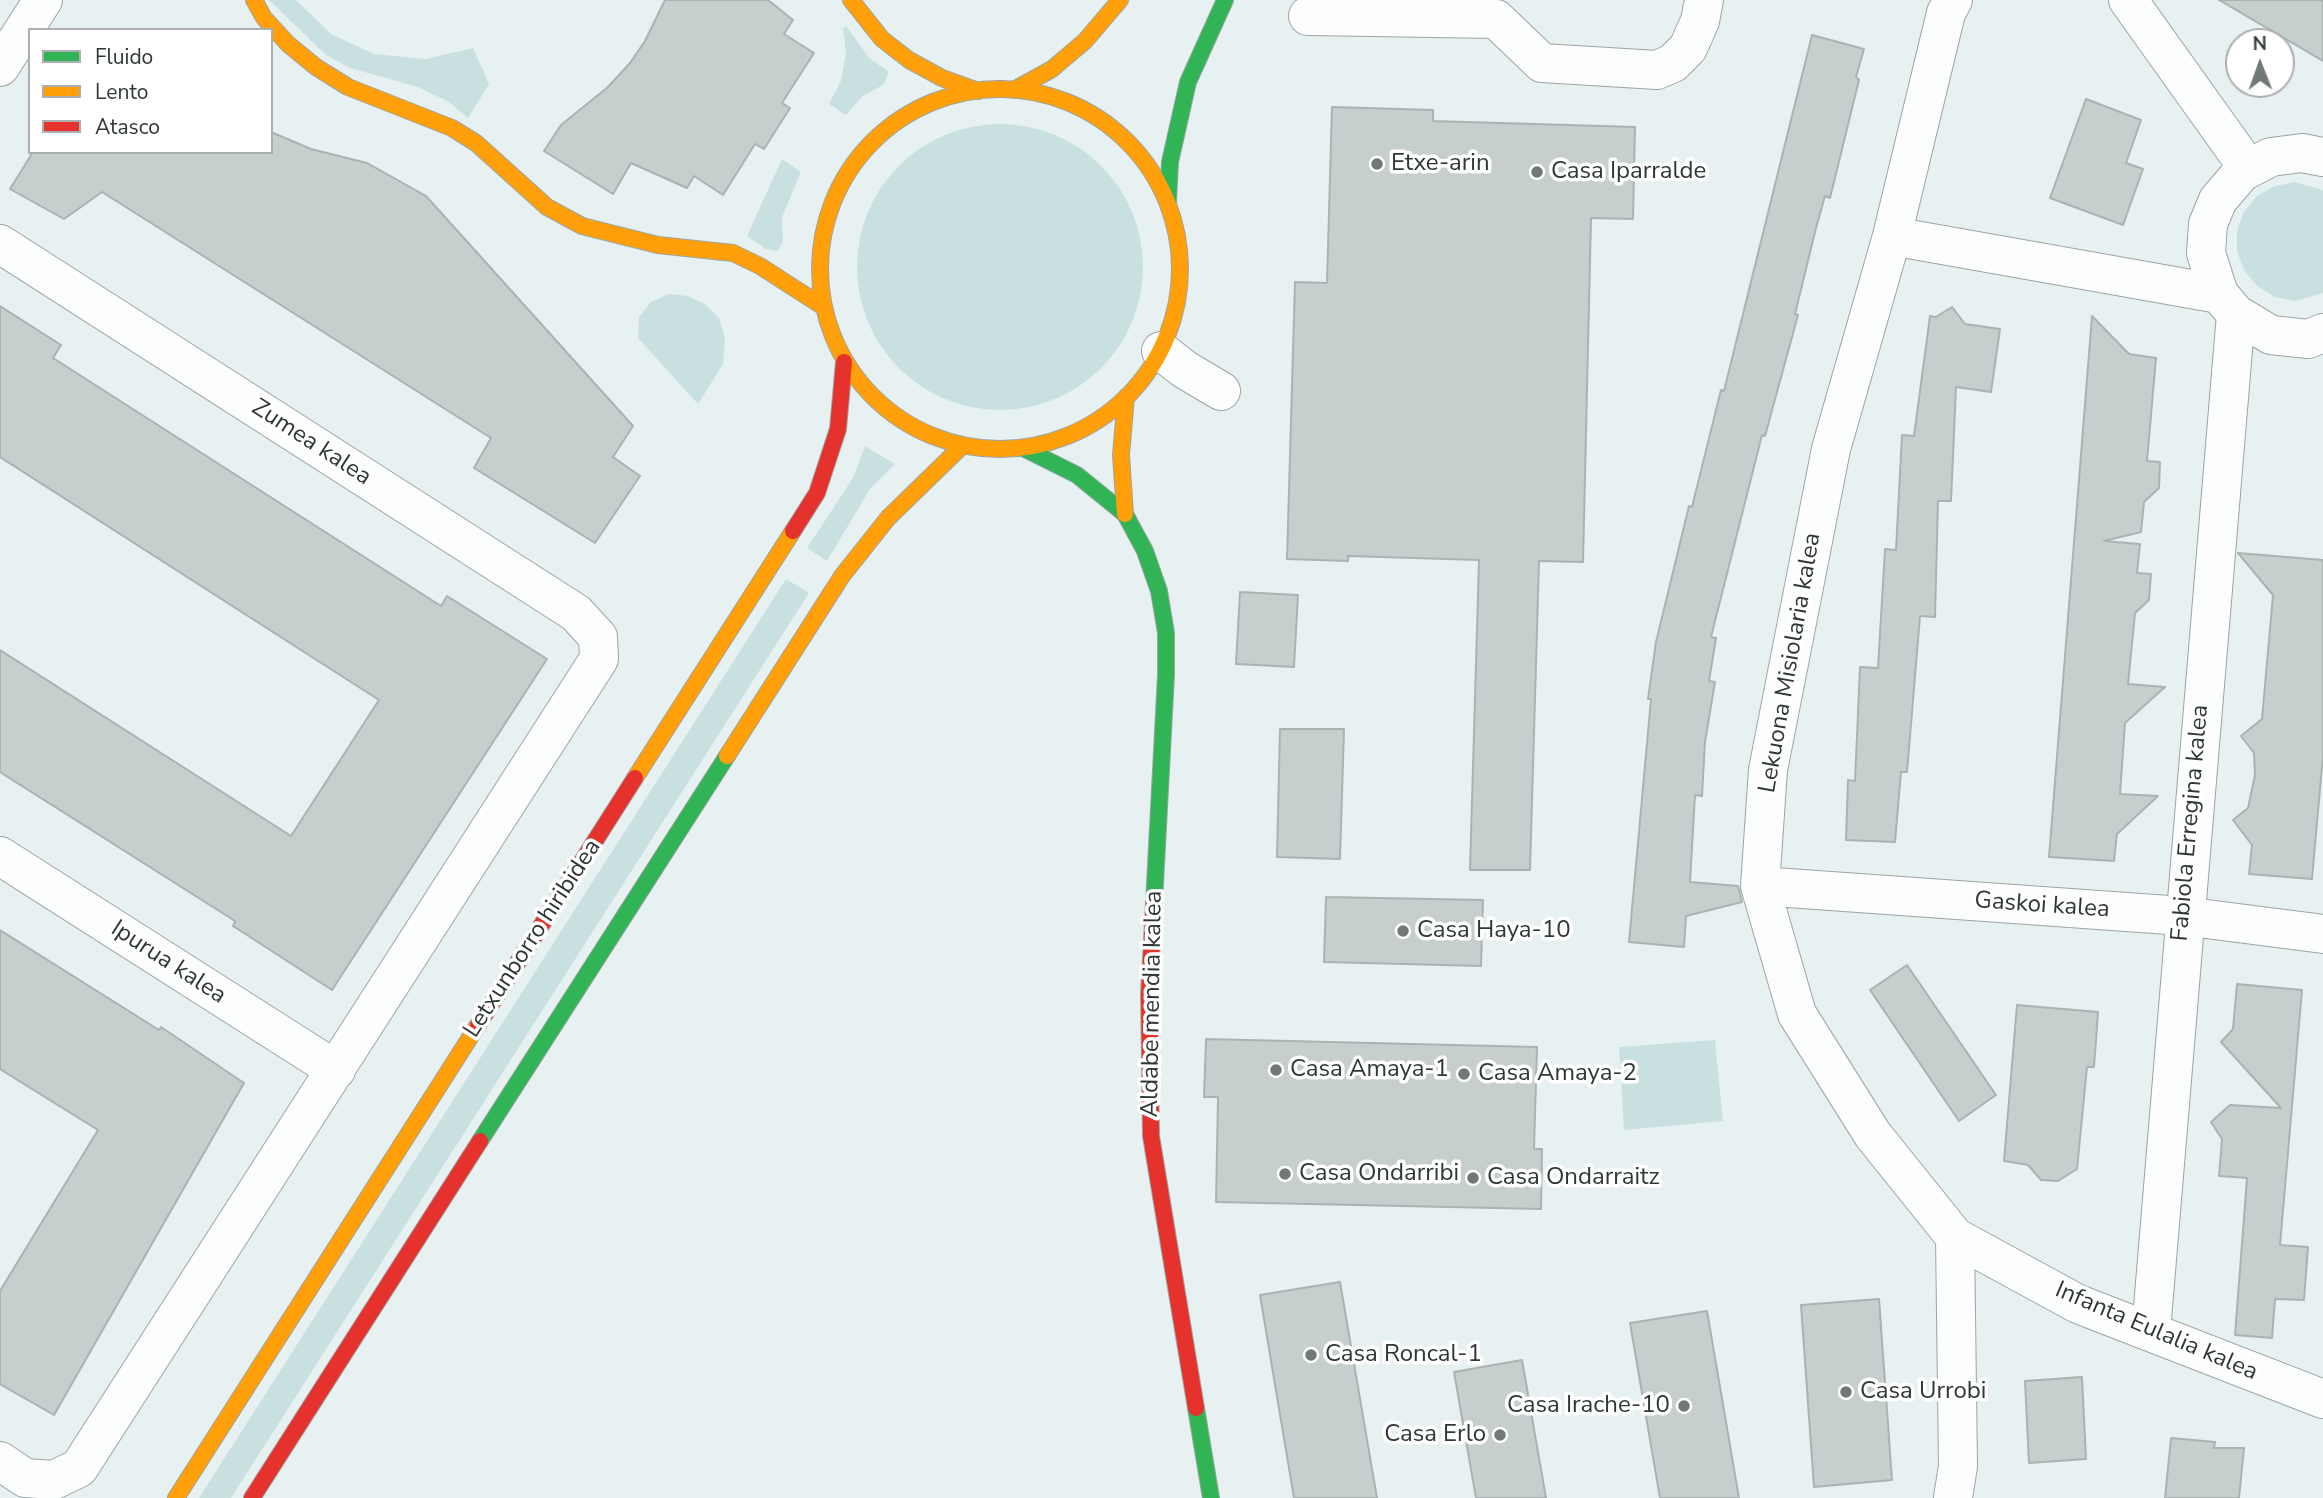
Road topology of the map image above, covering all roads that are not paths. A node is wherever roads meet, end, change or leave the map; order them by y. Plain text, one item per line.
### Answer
1 (43, 0) edge
2 (254, 0) edge
3 (851, 0) edge
4 (1121, 0) edge
5 (1225, 0) edge
6 (1704, 0) edge
7 (1953, 0) edge
8 (2129, 0) edge
9 (1308, 16) dead end
10 (0, 67) edge
11 (1014, 90) junction
12 (978, 91) junction
13 (2323, 158) edge
14 (2249, 168) junction
15 (1168, 202) junction
16 (1892, 236) junction
17 (0, 244) edge
18 (2228, 304) junction
19 (822, 306) junction
20 (2323, 333) edge
21 (1161, 351) junction
22 (844, 362) junction
23 (1221, 391) dead end
24 (1126, 397) junction
25 (962, 446) junction
26 (1023, 448) junction
27 (1125, 514) junction
28 (0, 856) edge
29 (1760, 886) junction
30 (2183, 916) junction
31 (2323, 934) edge
32 (336, 1070) junction
33 (1955, 1237) junction
34 (2151, 1331) junction
35 (2323, 1399) edge
36 (0, 1461) edge
37 (176, 1498) edge
38 (252, 1498) edge
39 (1211, 1498) edge
40 (1954, 1498) edge

1 - 10 street
2 - 19 main road
3 - 12 main road
4 - 11 main road
5 - 15 main road
6 - 9 street
7 - 16 street, Lekuona Misiolaria kalea
8 - 14 street
11 - 12 main road
11 - 15 main road
12 - 19 main road
13 - 14 street
14 - 18 street
15 - 21 main road
16 - 18 street
16 - 29 street, Lekuona Misiolaria kalea
17 - 32 street, Zumea kalea
18 - 20 street
18 - 30 street, Fabiola Erregina kalea
19 - 22 main road
21 - 23 street
21 - 24 main road
22 - 25 main road
22 - 37 main road, Letxunborro hiribidea
24 - 26 main road
24 - 27 main road, Aldabe mendia kalea
25 - 26 main road
25 - 38 main road
26 - 27 main road, Aldabe mendia kalea
27 - 39 main road, Aldabe mendia kalea
28 - 32 street, Ipurua kalea
29 - 30 street, Gaskoi kalea
29 - 33 street, Lekuona Misiolaria kalea
30 - 31 street, Gaskoi kalea
30 - 34 street, Fabiola Erregina kalea
32 - 36 street
33 - 34 street, Infanta Eulalia kalea
33 - 40 street
34 - 35 street, Infanta Eulalia kalea

